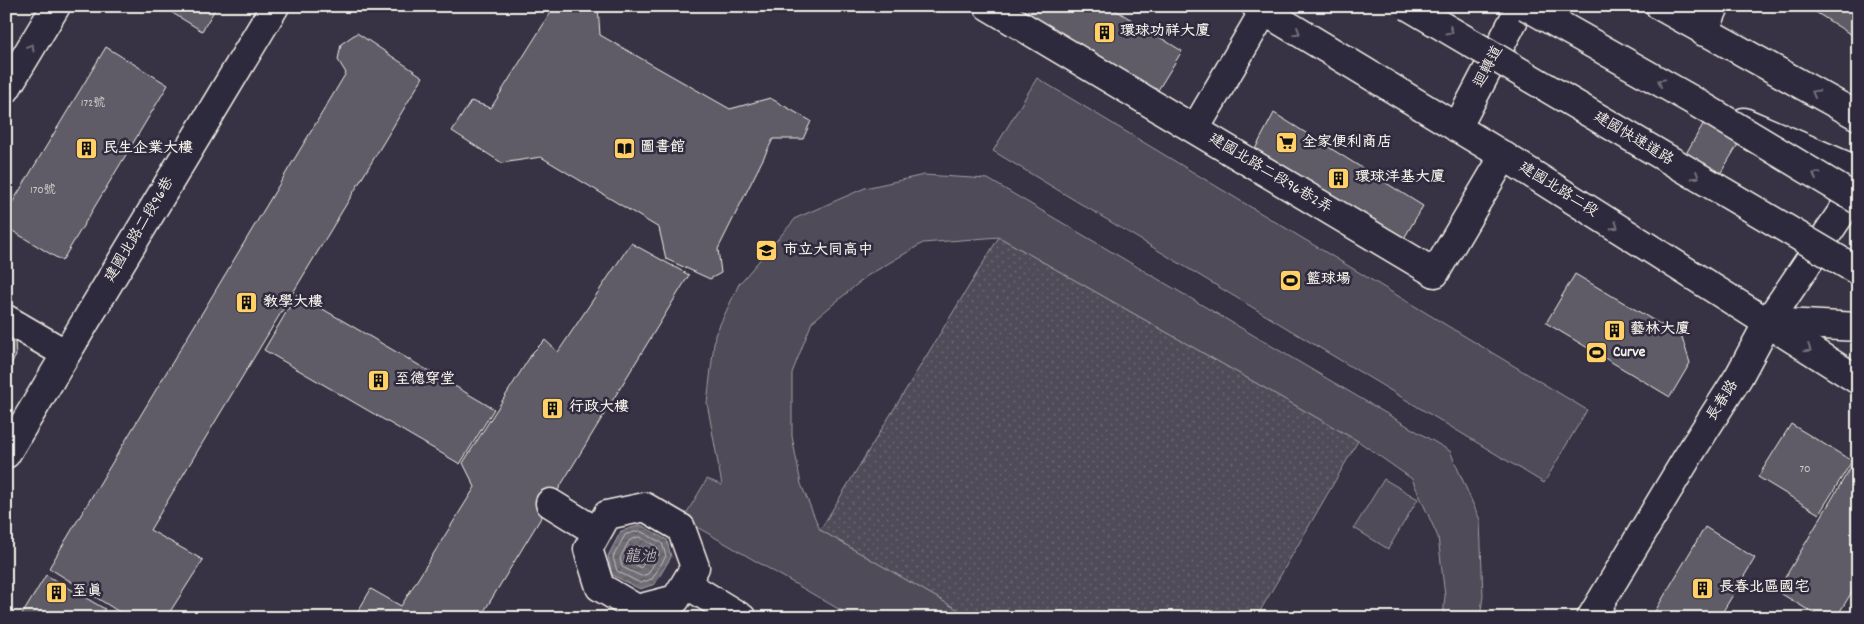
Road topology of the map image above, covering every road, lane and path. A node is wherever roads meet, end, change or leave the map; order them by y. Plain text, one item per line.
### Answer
1 (56, 6) edge
2 (275, 6) edge
3 (988, 6) edge
4 (1408, 6) edge
5 (1521, 6) edge
6 (1526, 6) edge
7 (1660, 6) edge
8 (1715, 6) edge
9 (1260, 9) edge
10 (1704, 32) junction
11 (6, 89) edge
12 (1692, 100) junction
13 (1858, 116) edge
14 (1457, 128) junction
15 (1195, 129) junction
16 (1504, 156) junction
17 (1858, 171) edge
18 (1858, 188) edge
19 (1858, 200) edge
20 (1858, 271) edge
21 (6, 319) edge
22 (1768, 322) junction
23 (1858, 327) edge
24 (66, 354) junction
25 (1858, 380) edge
26 (6, 454) edge
27 (550, 503) dead end
28 (597, 532) junction
29 (686, 584) junction
30 (742, 618) edge
31 (1591, 618) edge

11 -> 1 main road
2 - 24 main road, 建國北路二段96巷
3 - 15 main road, 建國北路二段96巷2弄
4 -> 20 main road, 建國快速道路, bridge
5 - 14 main road, 迴轉道
12 -> 6 main road, bridge
7 - 10 main road
8 - 10 main road
9 -> 14 main road, 建國北路二段
9 - 15 main road
13 -> 10 main road
12 - 17 main road, bridge
19 -> 12 main road, bridge
14 - 16 main road, 建國北路二段
15 - 16 main road, 建國北路二段96巷2弄
16 -> 22 main road, 建國北路二段
18 - 22 main road, 長春路
21 - 24 main road
22 - 23 main road
22 -> 25 main road, 建國北路二段
22 - 31 main road, 長春路
24 - 26 main road, 建國北路二段96巷
27 - 28 main road
28 - 29 main road
28 - 29 main road
29 - 30 main road

